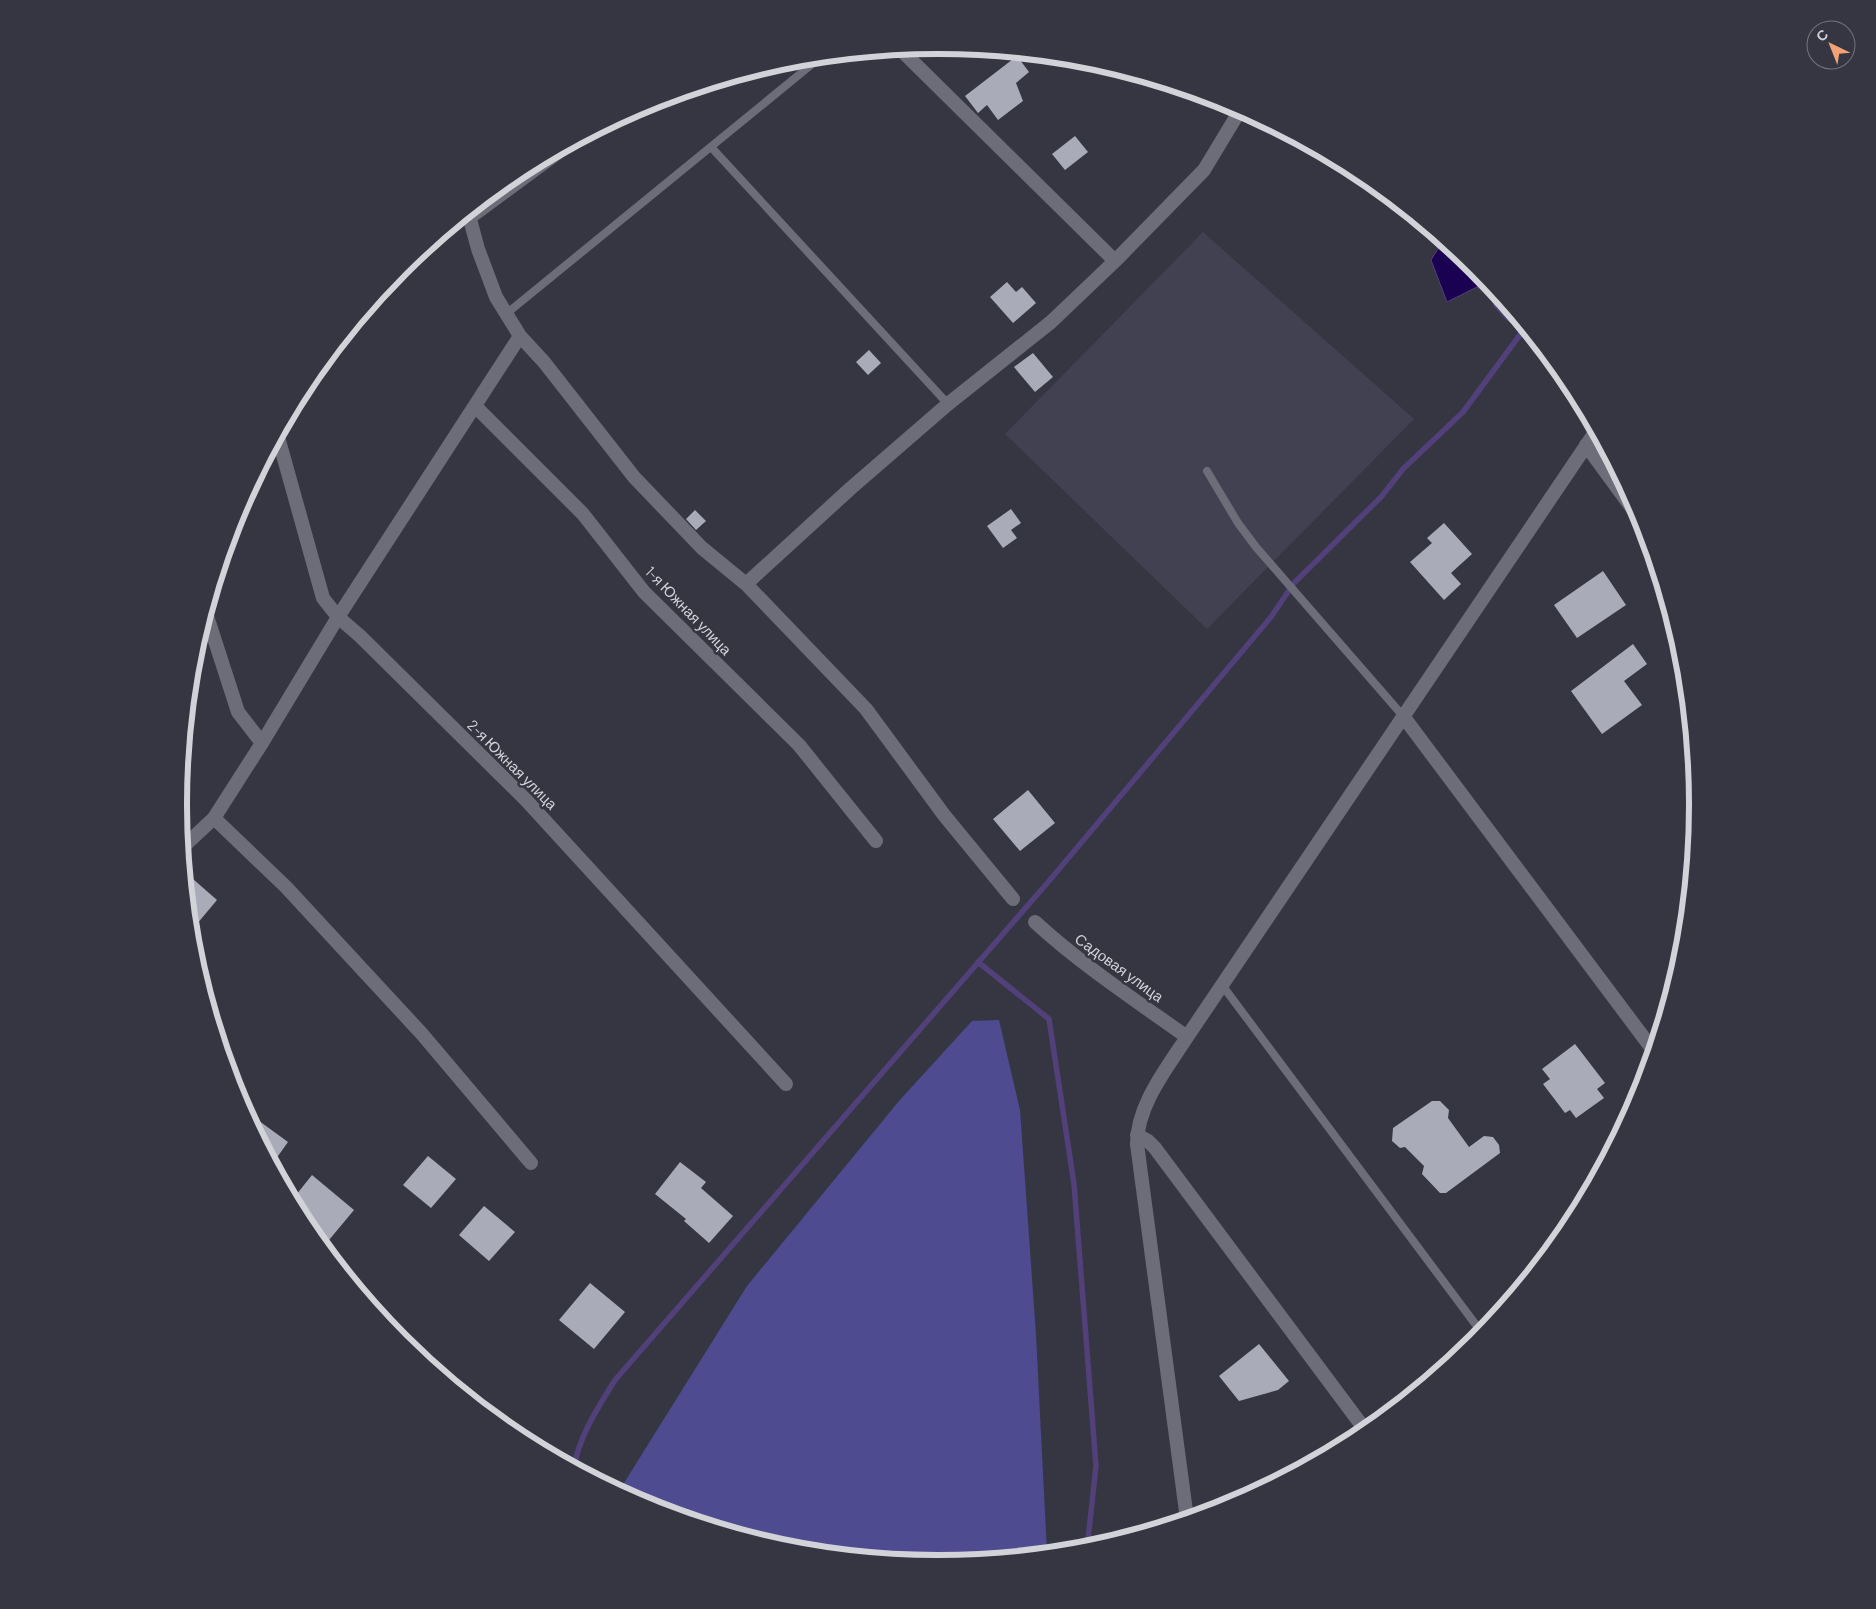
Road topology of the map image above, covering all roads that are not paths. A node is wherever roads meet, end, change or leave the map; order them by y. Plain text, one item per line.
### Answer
1 (906, 55) edge
2 (811, 65) edge
3 (1237, 116) edge
4 (711, 147) junction
5 (470, 218) edge
6 (1115, 261) junction
7 (506, 314) junction
8 (520, 336) junction
9 (948, 404) junction
10 (474, 406) junction
11 (1592, 437) edge
12 (280, 444) edge
13 (1586, 445) junction
14 (1207, 471) dead end
15 (1620, 492) edge
16 (746, 584) junction
17 (338, 617) junction
18 (210, 624) edge
19 (1403, 716) junction
20 (262, 743) junction
21 (214, 818) junction
22 (876, 841) dead end
23 (189, 842) edge
24 (1014, 899) dead end
25 (1034, 922) dead end
26 (1222, 985) junction
27 (1188, 1036) junction
28 (1650, 1044) edge
29 (786, 1084) dead end
30 (1137, 1135) junction
31 (531, 1163) dead end
32 (1477, 1326) edge
33 (1361, 1425) edge
34 (1186, 1512) edge

1 - 6 street
2 - 4 lane
3 - 6 street
4 - 7 lane
4 - 9 lane
5 - 7 street
6 - 9 street
7 - 8 street
8 - 10 street
8 - 16 street
9 - 16 street
10 - 17 street
10 - 22 street, 1-я Южная улица
11 - 13 street
12 - 17 street, 2-я Южная улица
13 - 15 street
13 - 19 street
14 - 19 lane
16 - 24 street
17 - 20 street
17 - 29 street, 2-я Южная улица
18 - 20 street
19 - 26 street
19 - 28 street
20 - 21 street
21 - 23 street
21 - 31 street
25 - 27 street, Садовая улица
26 - 27 street
26 - 32 lane
27 - 30 street
30 - 33 street
30 - 34 street

